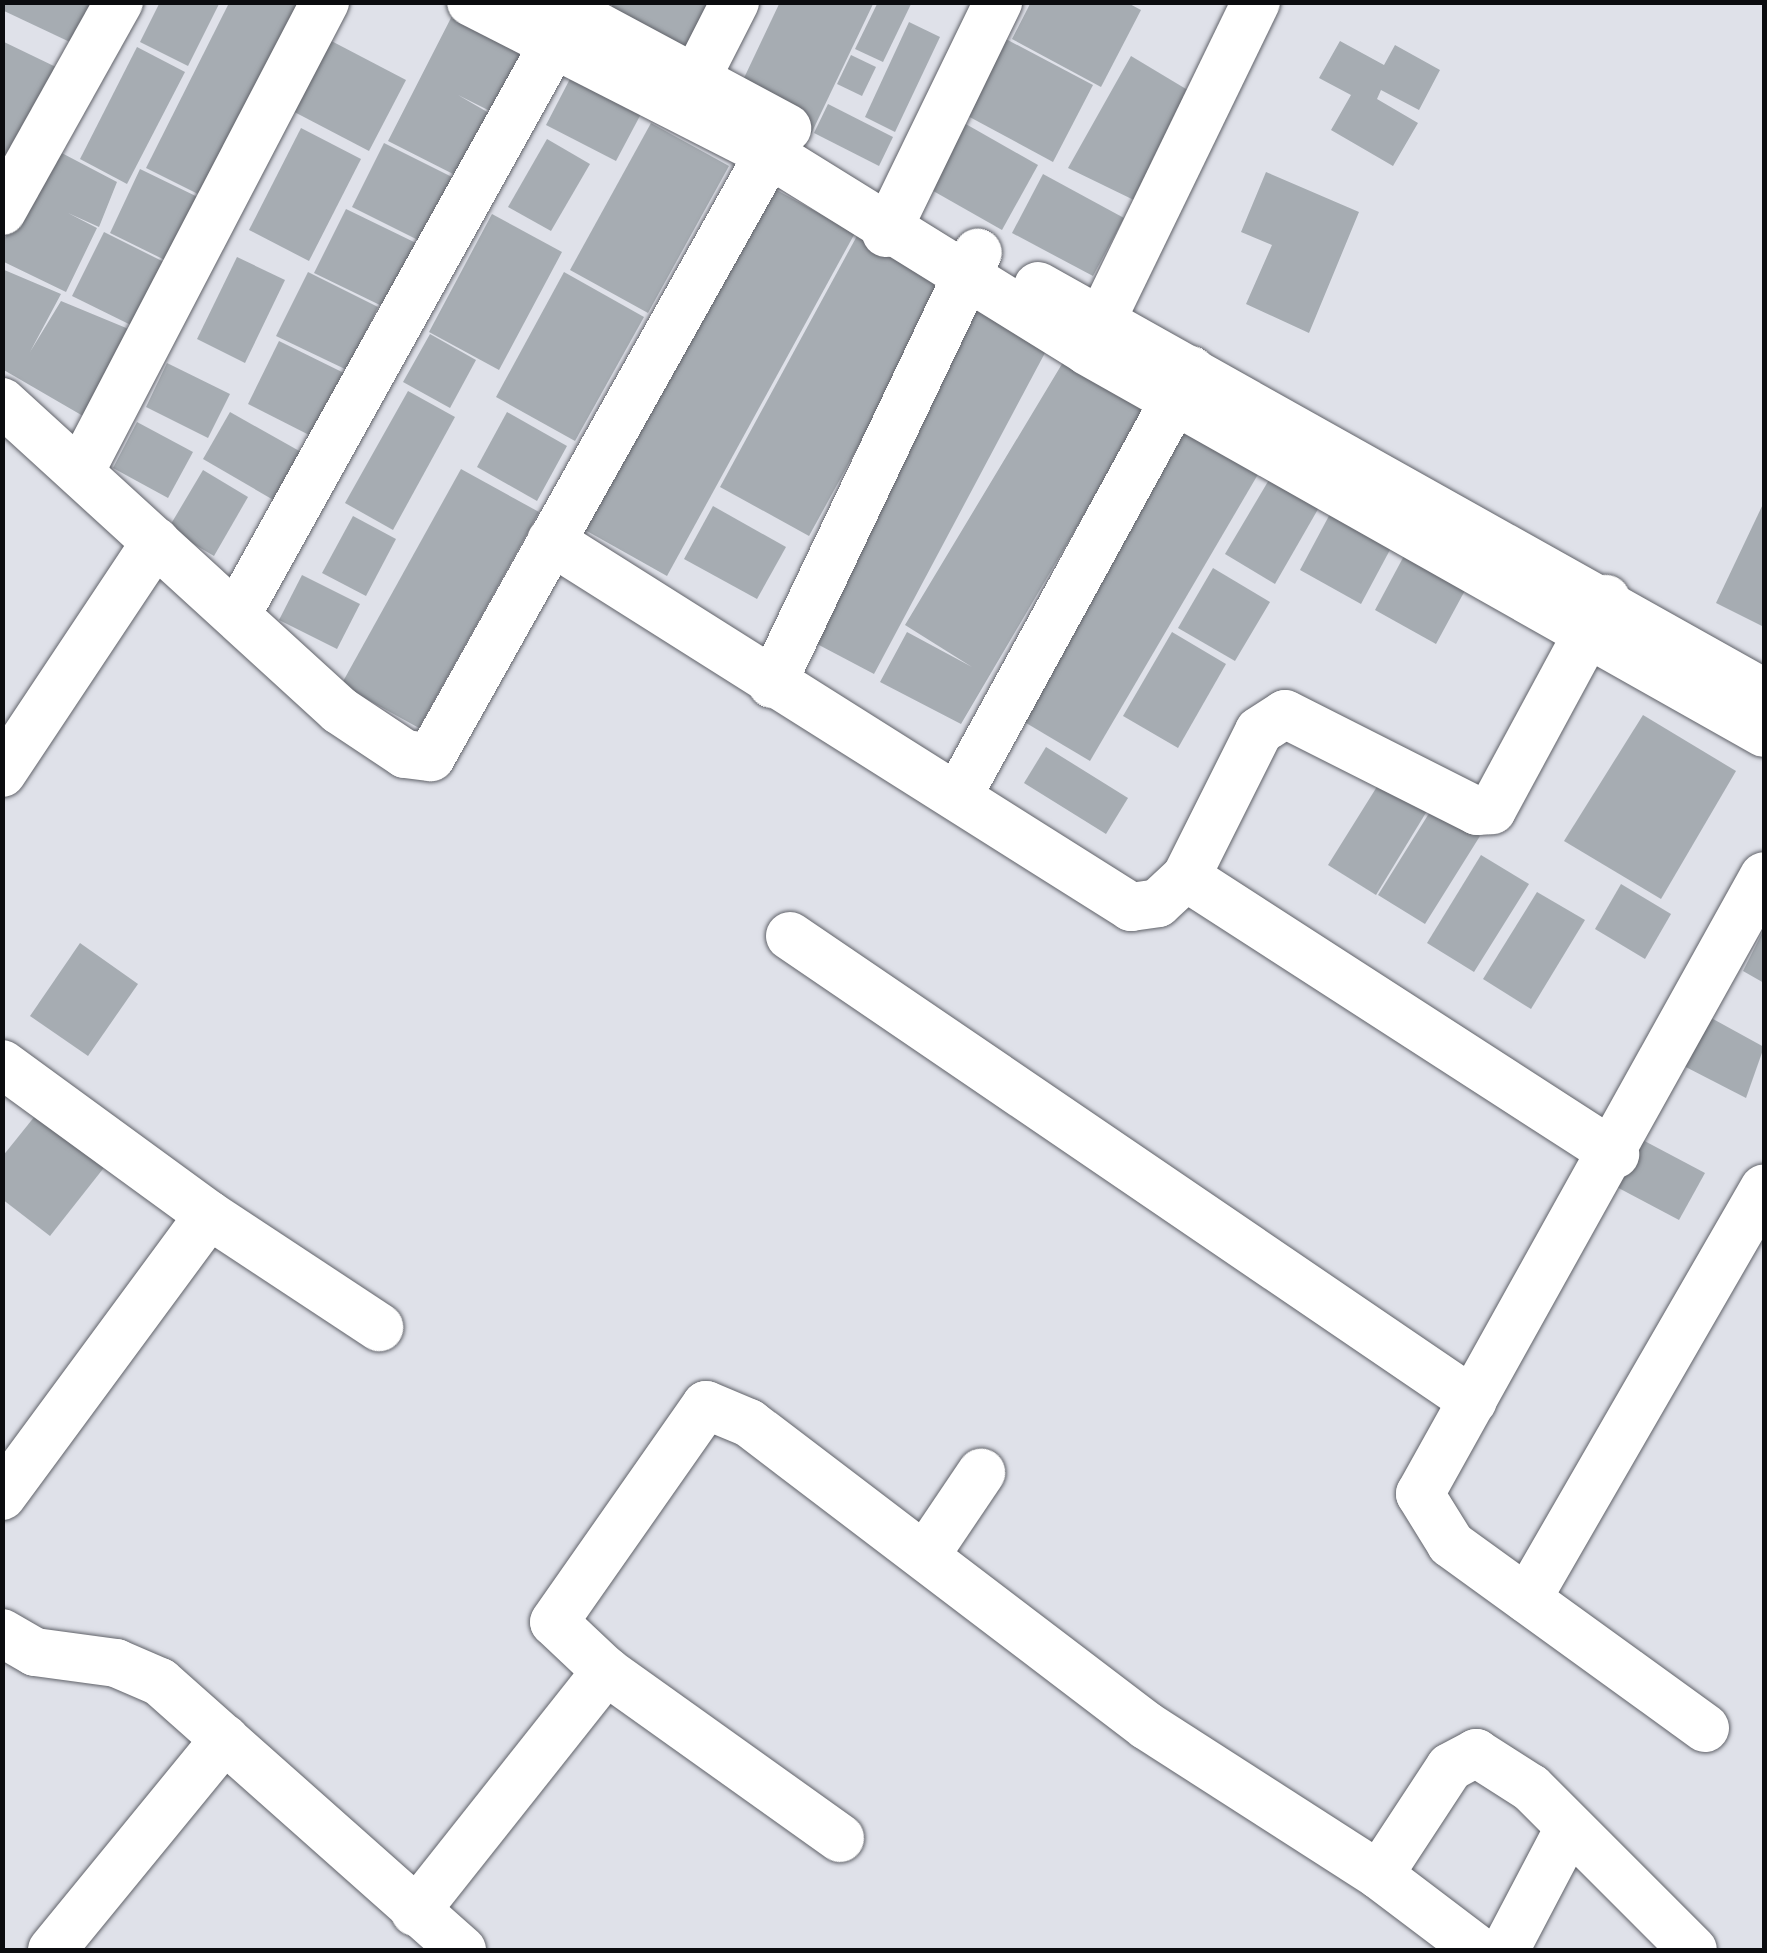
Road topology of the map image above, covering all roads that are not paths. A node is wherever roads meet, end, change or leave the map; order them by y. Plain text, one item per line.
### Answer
1 (119, 2) edge
2 (325, 2) edge
3 (471, 2) edge
4 (735, 2) edge
5 (998, 2) edge
6 (1256, 2) edge
7 (559, 21) edge
8 (688, 93) junction
9 (779, 141) junction
10 (2, 212) edge
11 (892, 219) junction
12 (973, 266) junction
13 (1094, 335) junction
14 (1186, 383) junction
15 (2, 402) edge
16 (82, 468) junction
17 (156, 541) junction
18 (551, 542) junction
19 (237, 614) junction
20 (1597, 616) junction
21 (772, 684) junction
22 (1764, 693) edge
23 (1764, 733) edge
24 (2, 773) edge
25 (960, 792) junction
26 (1764, 876) edge
27 (1186, 877) junction
28 (790, 936) dead end
29 (2, 1064) edge
30 (1615, 1154) junction
31 (1764, 1189) edge
32 (209, 1215) junction
33 (379, 1327) dead end
34 (1473, 1401) junction
35 (981, 1473) dead end
36 (2, 1496) edge
37 (927, 1553) junction
38 (1527, 1598) junction
39 (2, 1633) edge
40 (606, 1671) junction
41 (1705, 1728) dead end
42 (225, 1739) junction
43 (1570, 1828) junction
44 (840, 1838) dead end
45 (1378, 1875) junction
46 (415, 1912) junction
47 (52, 1950) edge
48 (462, 1950) edge
49 (1478, 1950) edge
50 (1505, 1950) edge
51 (1693, 1950) edge

1 - 10 street
2 - 16 street
3 - 7 street
4 - 8 street
5 - 11 street
6 - 13 street
7 - 8 street
7 - 19 street
8 - 9 street
9 - 11 street
9 - 18 street
11 - 12 street
12 - 13 street
12 - 21 street
13 - 14 street
14 - 20 street
14 - 25 street
15 - 16 street
16 - 17 street
17 - 19 street
17 - 24 street
18 - 19 street
18 - 21 street
20 - 22 street
20 - 23 street
20 - 27 street
21 - 25 street
25 - 27 street
26 - 30 street
27 - 30 street
28 - 34 street
29 - 32 street
30 - 34 street
31 - 38 street
32 - 33 street
32 - 36 street
34 - 38 street
35 - 37 street
37 - 40 street
37 - 45 street
38 - 41 street
39 - 42 street
40 - 44 street
40 - 46 street
42 - 46 street
42 - 47 street
43 - 45 street
43 - 50 street
43 - 51 street
45 - 49 street
46 - 48 street

